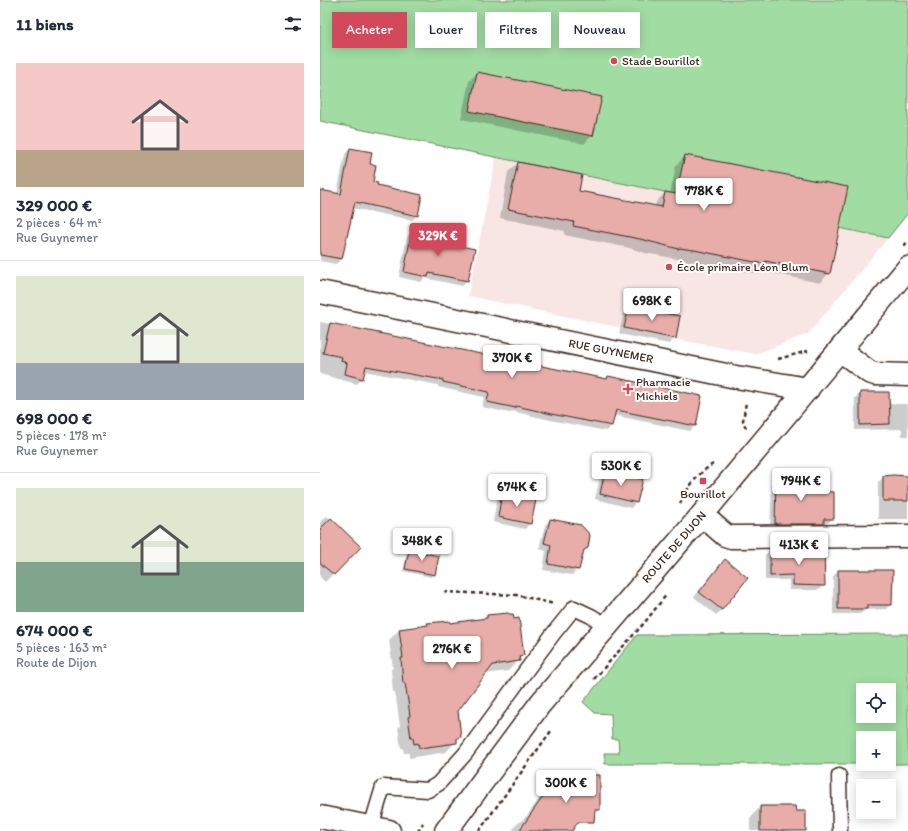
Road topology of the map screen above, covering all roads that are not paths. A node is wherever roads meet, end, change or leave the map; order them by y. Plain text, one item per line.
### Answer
1 (908, 268) edge
2 (320, 292) edge
3 (840, 350) junction
4 (908, 375) edge
5 (808, 389) junction
6 (702, 515) junction
7 (908, 536) edge
8 (607, 626) junction
9 (839, 776) dead end
10 (320, 817) edge
11 (380, 829) edge
12 (446, 831) edge
13 (840, 831) edge

1 - 3 street, ROUTE DE DIJON
2 - 5 street, RUE GUYNEMER
3 - 4 street
3 - 5 street, ROUTE DE DIJON
5 - 6 street, ROUTE DE DIJON
6 - 7 street
6 - 8 street, ROUTE DE DIJON
8 - 11 lane
8 - 12 street, ROUTE DE DIJON
9 - 13 lane
10 - 11 street

